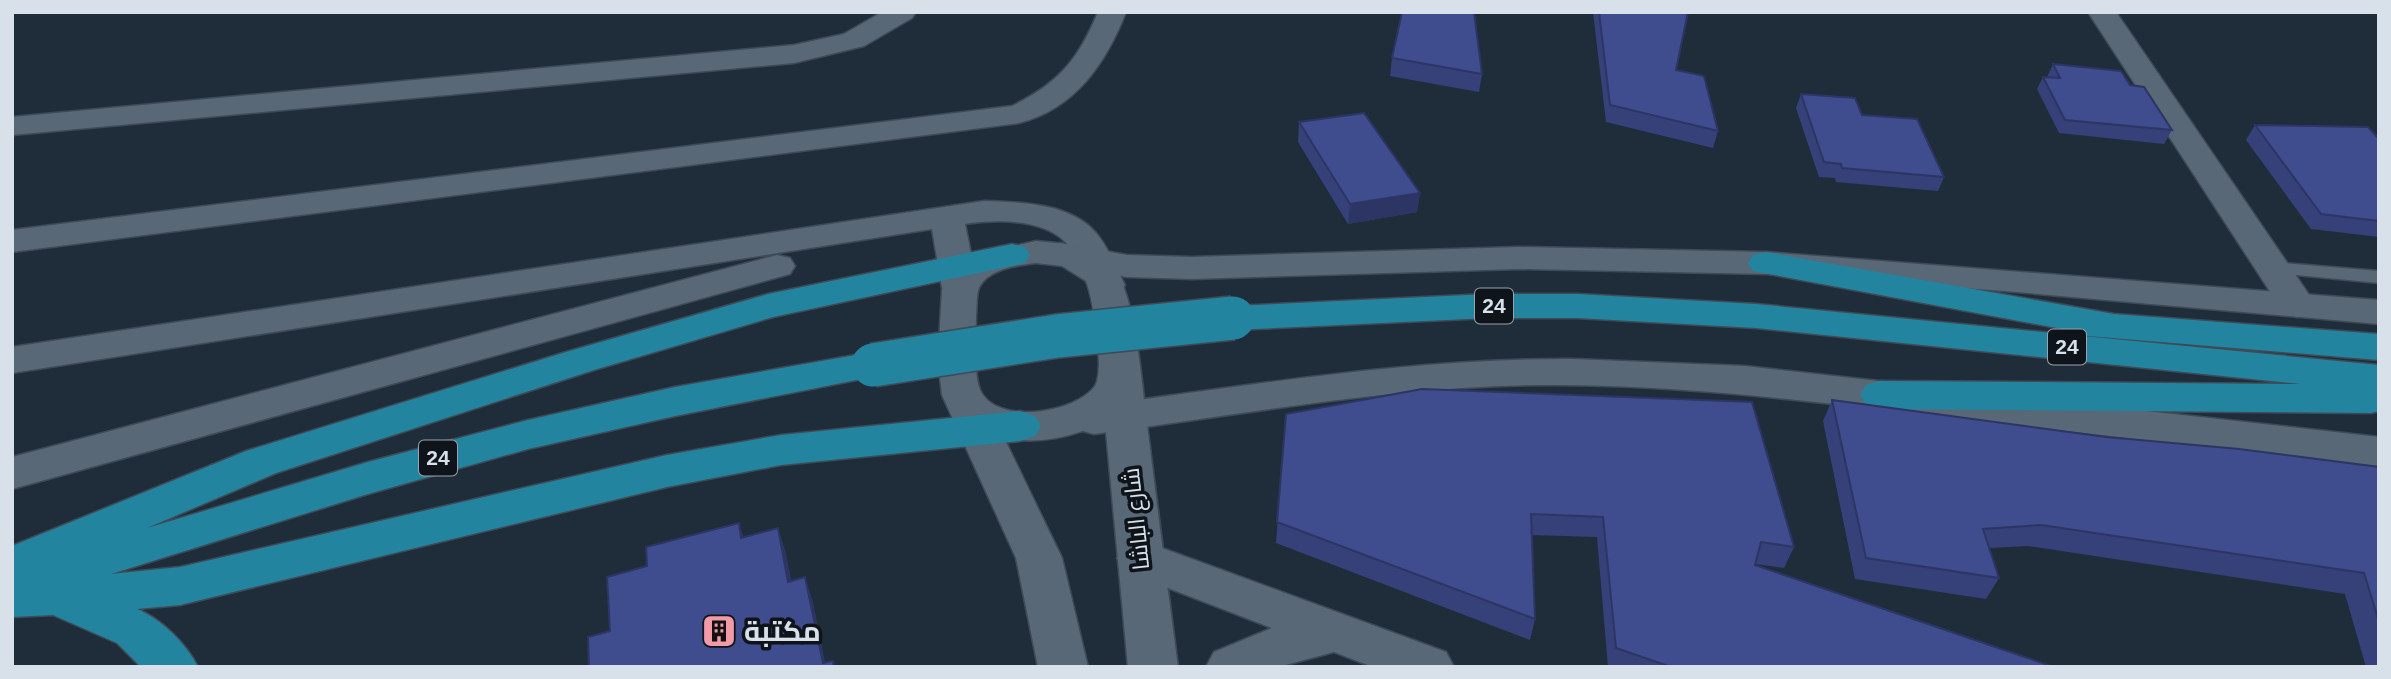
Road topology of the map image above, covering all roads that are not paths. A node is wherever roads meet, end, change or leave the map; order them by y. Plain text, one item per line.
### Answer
1 (902, 12) edge
2 (1112, 12) edge
3 (2102, 12) edge
4 (12, 126) edge
5 (12, 241) edge
6 (953, 252) junction
7 (1012, 255) joint
8 (1766, 263) junction
9 (1087, 266) junction
10 (2272, 268) junction
11 (2379, 276) edge
12 (2297, 305) junction
13 (2379, 312) edge
14 (1756, 316) junction
15 (2110, 325) junction
16 (2379, 347) edge
17 (12, 360) edge
18 (1120, 371) junction
19 (2379, 379) edge
20 (1880, 395) junction
21 (2379, 399) edge
22 (1124, 416) junction
23 (1004, 420) junction
24 (2379, 452) edge
25 (12, 473) edge
26 (1140, 558) junction
27 (12, 565) edge
28 (12, 587) edge
29 (59, 597) junction
30 (12, 598) edge
31 (1338, 631) junction
32 (173, 667) edge
33 (1063, 667) edge
34 (1153, 667) edge
35 (1231, 667) edge
36 (1429, 667) edge

1 - 4 street
2 - 5 street
3 - 10 street
6 - 7 main road
6 - 9 street
6 - 17 street
6 - 23 street
6 - 25 street
6 - 27 main road
7 - 9 street
8 - 9 street
8 - 12 street
8 - 15 main road
9 - 18 street, شارع الباشا
10 - 11 lane
10 - 12 street
12 - 13 street
14 - 15 main road, 24
14 - 19 main road, 24
14 - 28 main road, 24, bridge
15 - 16 main road, 24
18 - 22 street, شارع الباشا
18 - 23 street
20 - 21 main road
20 - 22 street
20 - 24 street
22 - 23 street
22 - 26 street, شارع الباشا
23 - 29 main road
23 - 33 street
26 - 31 street
26 - 34 street, شارع الباشا
29 - 30 main road
29 - 32 main road
31 - 35 street
31 - 36 street

